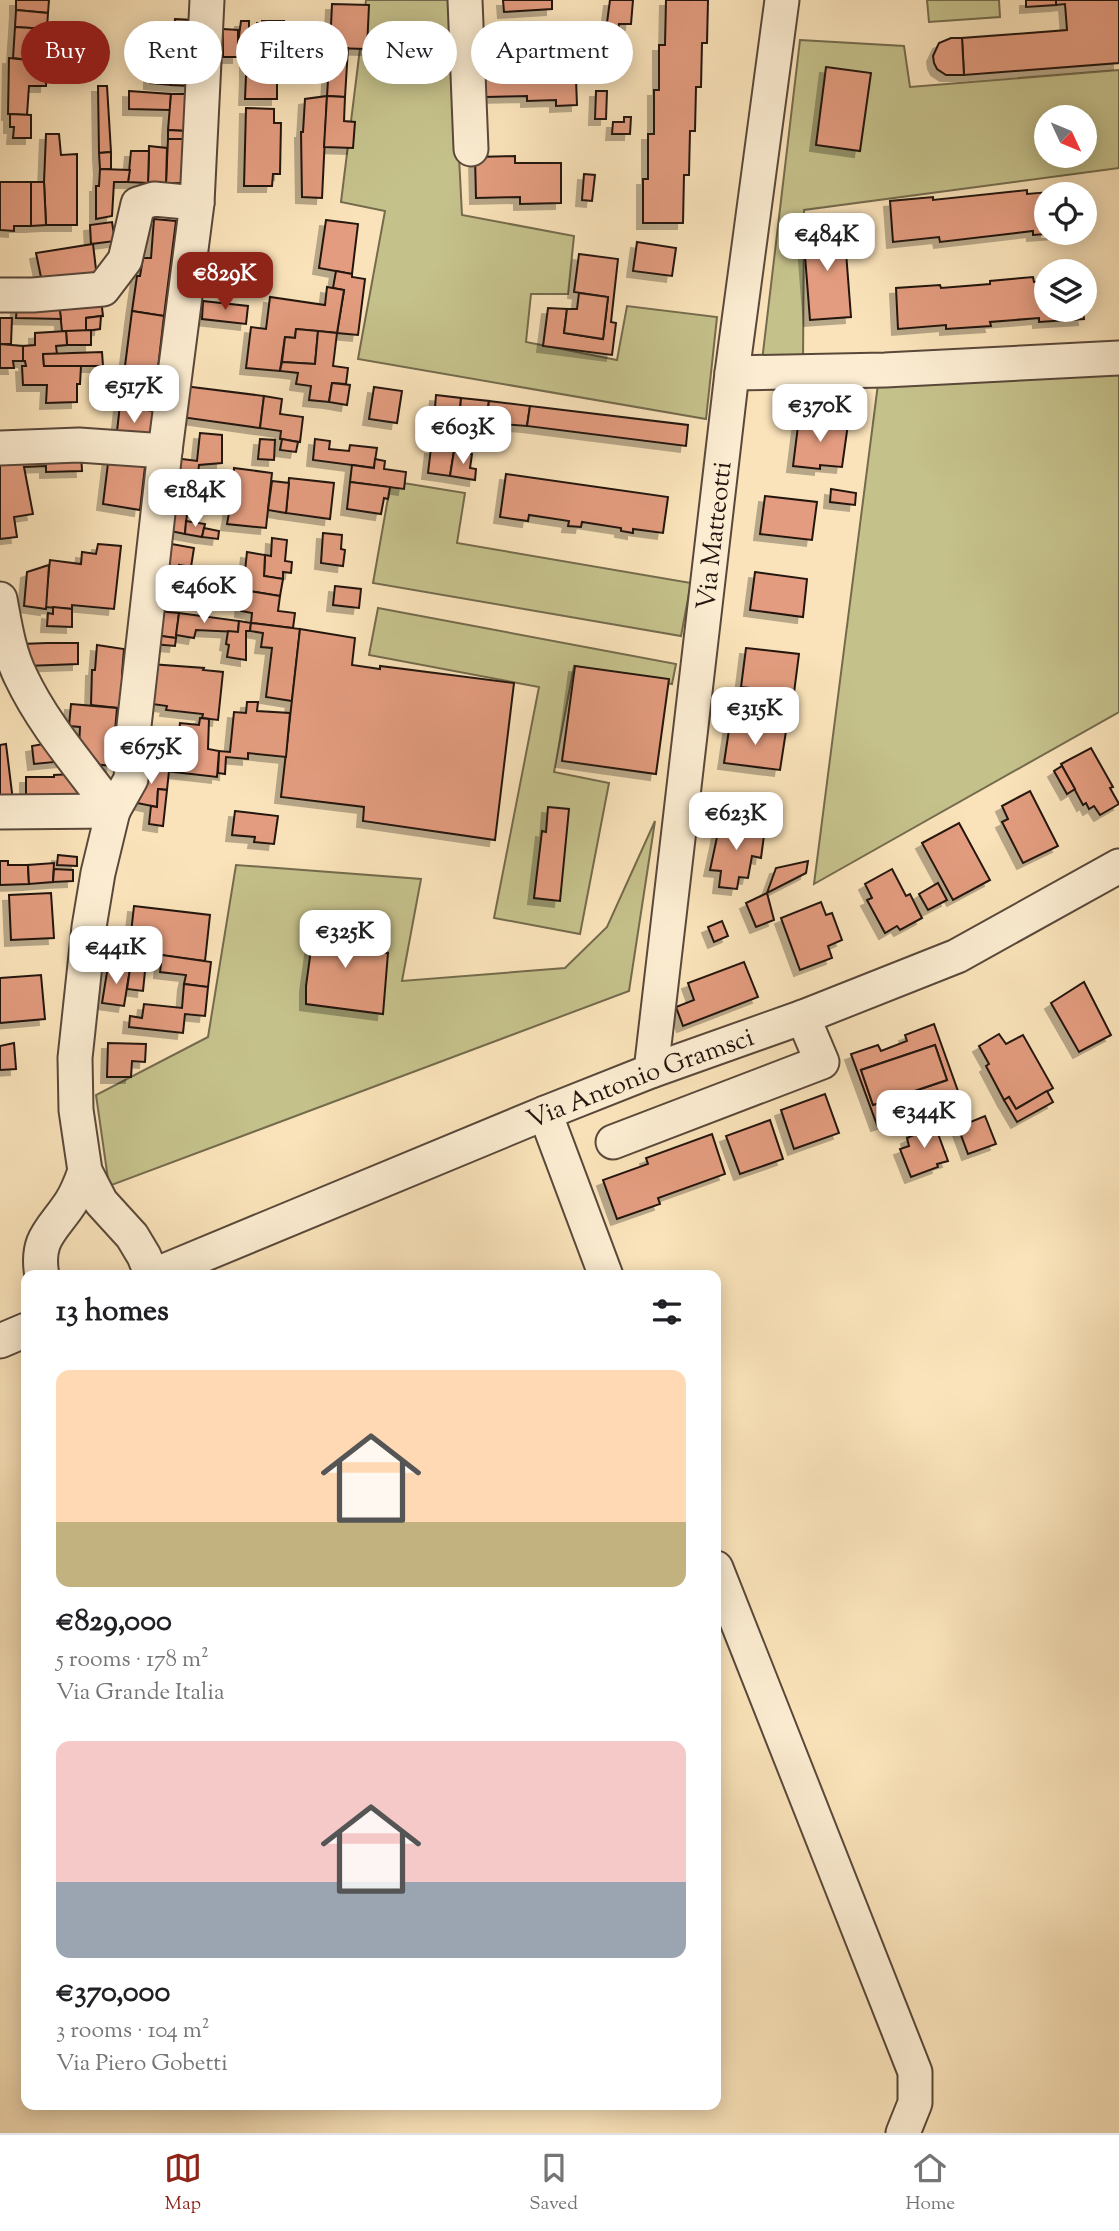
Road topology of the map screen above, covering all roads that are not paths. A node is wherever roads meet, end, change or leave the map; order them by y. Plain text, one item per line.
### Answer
1 (207, 0) edge
2 (465, 0) edge
3 (782, 0) edge
4 (471, 149) dead end
5 (197, 203) junction
6 (0, 295) edge
7 (1119, 358) edge
8 (732, 373) junction
9 (0, 448) edge
10 (165, 451) junction
11 (0, 599) edge
12 (113, 811) junction
13 (0, 812) edge
14 (1119, 866) edge
15 (803, 1017) junction
16 (651, 1072) junction
17 (545, 1113) junction
18 (613, 1142) dead end
19 (85, 1171) junction
20 (41, 1270) edge
21 (150, 1270) edge
22 (166, 1270) edge
23 (604, 1270) edge
24 (21, 1332) edge
25 (0, 1342) edge
26 (721, 1581) edge
27 (903, 2133) edge

1 - 5 street
2 - 4 street
3 - 8 street, Via Matteotti
5 - 6 street
5 - 10 street
7 - 8 street
8 - 16 street, Via Matteotti
9 - 10 street
10 - 12 street
11 - 12 street
12 - 13 street
12 - 19 street
14 - 15 street, Via Antonio Gramsci
15 - 16 street, Via Antonio Gramsci
15 - 18 street
16 - 17 street, Via Antonio Gramsci
17 - 22 street, Via Antonio Gramsci
17 - 23 street
19 - 20 street
19 - 21 street
24 - 25 street
26 - 27 street

